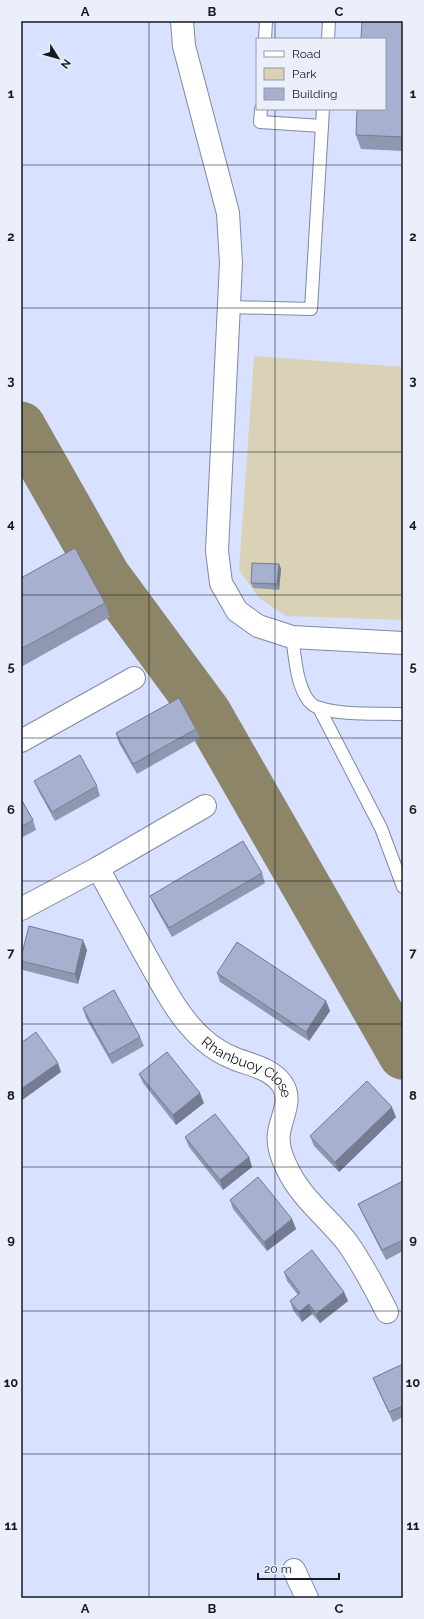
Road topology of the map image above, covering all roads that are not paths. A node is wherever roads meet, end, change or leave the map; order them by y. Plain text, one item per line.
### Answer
1 (182, 21) edge
2 (266, 21) edge
3 (329, 21) edge
4 (265, 38) edge
5 (328, 38) edge
6 (261, 110) edge
7 (323, 110) edge
8 (322, 126) junction
9 (230, 307) junction
10 (292, 637) junction
11 (403, 643) edge
12 (134, 678) dead end
13 (319, 708) junction
14 (403, 714) edge
15 (21, 741) edge
16 (205, 806) dead end
17 (98, 868) junction
18 (403, 887) edge
19 (21, 909) edge
20 (387, 1312) dead end
21 (294, 1570) dead end
22 (307, 1598) edge

1 - 9 street
2 - 4 lane
3 - 5 lane
6 - 8 lane
7 - 8 lane
8 - 9 lane
9 - 10 street
10 - 11 street
10 - 13 lane
12 - 15 street
13 - 14 lane
13 - 18 lane
16 - 17 street
17 - 19 street
17 - 20 street, Rhanbuoy Close
21 - 22 street

